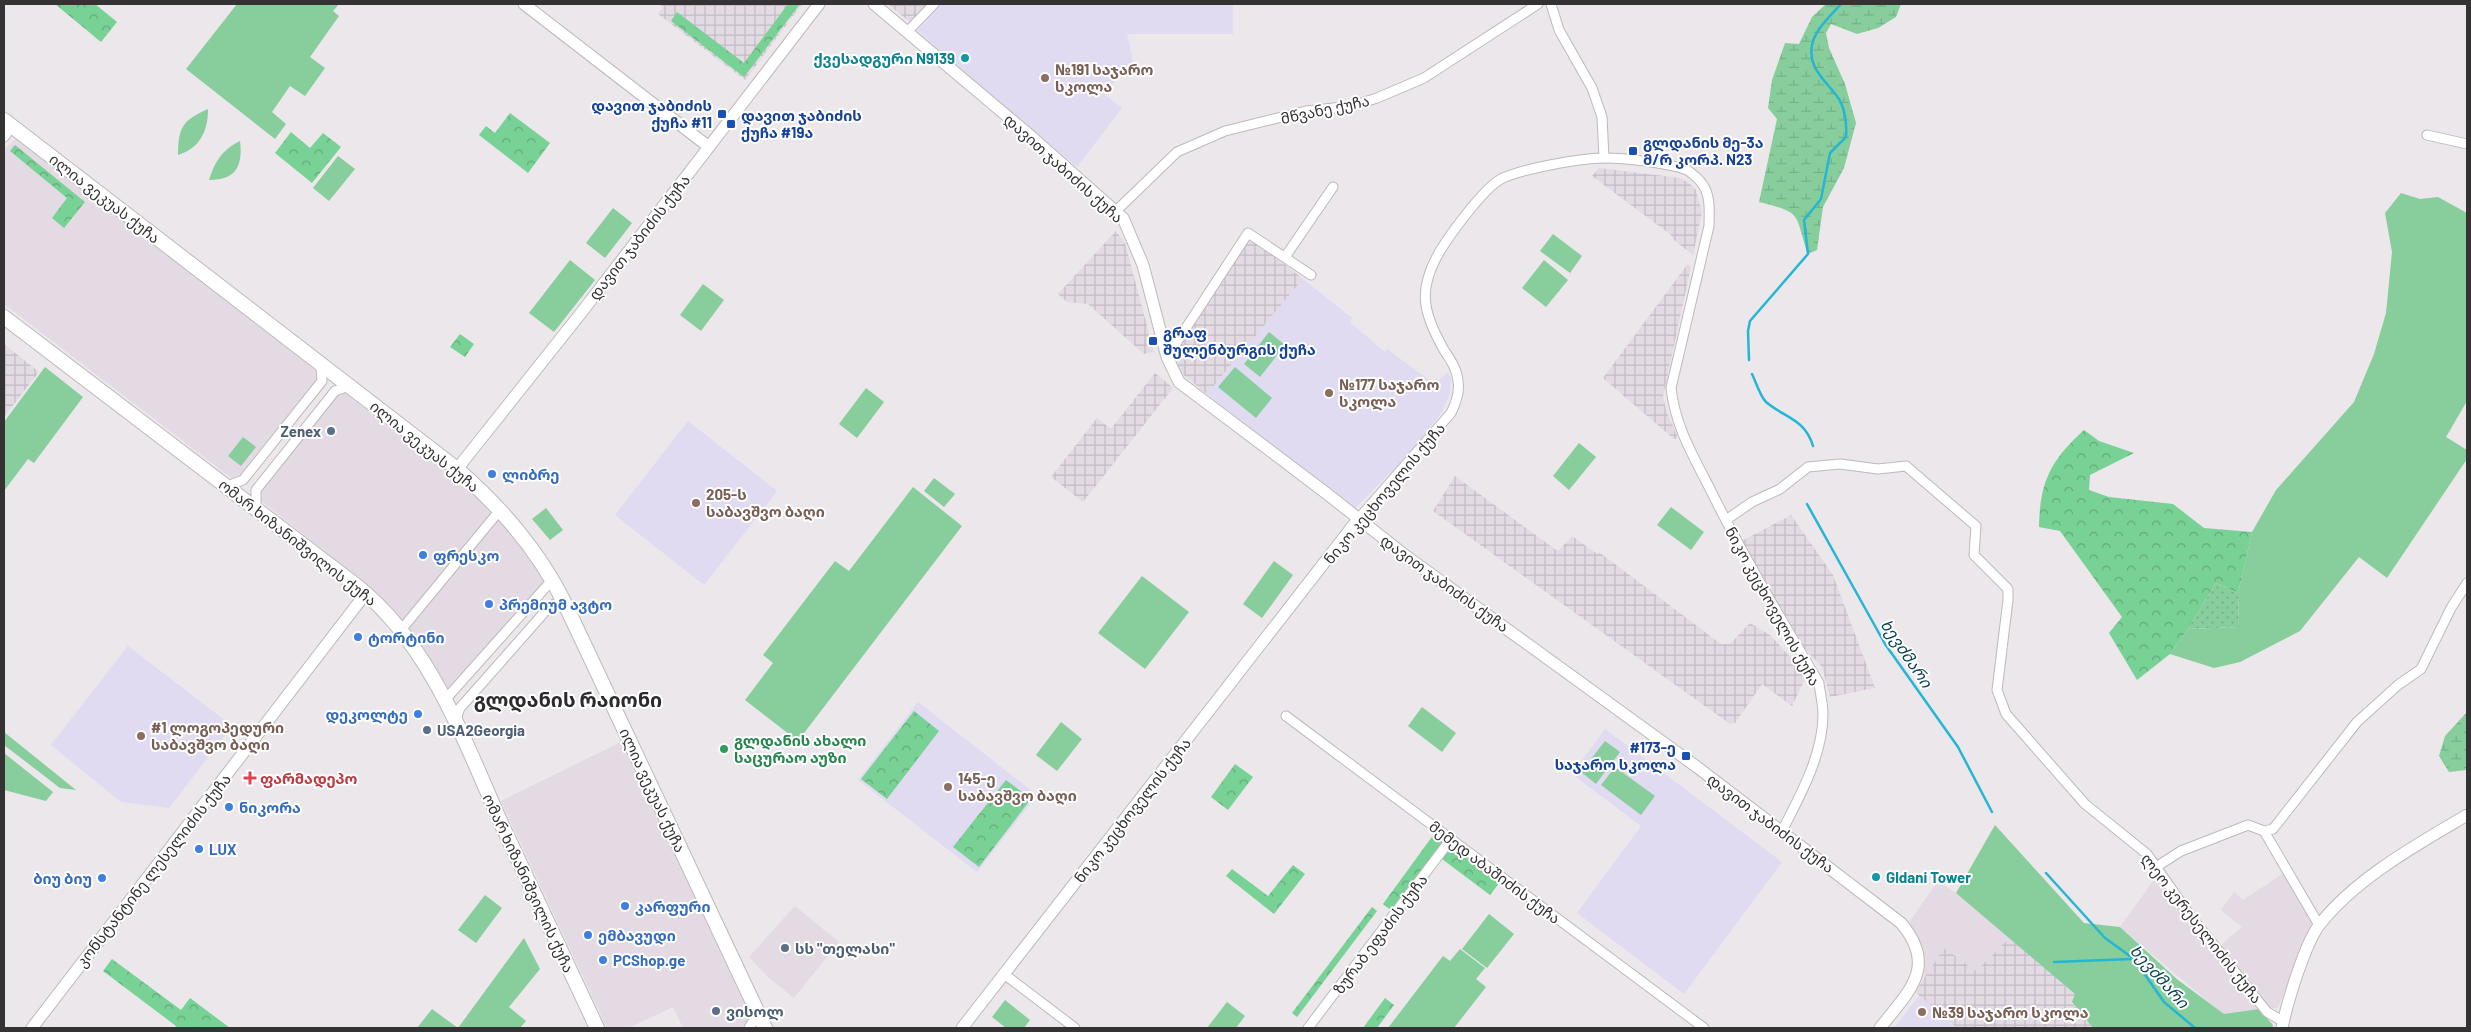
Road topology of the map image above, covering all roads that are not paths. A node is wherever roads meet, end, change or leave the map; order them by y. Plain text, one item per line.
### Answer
1 (524, 4) edge
2 (819, 4) edge
3 (874, 4) edge
4 (934, 4) edge
5 (1538, 4) edge
6 (1551, 4) edge
7 (907, 32) junction
8 (7, 128) edge
9 (2427, 135) dead end
10 (2467, 144) edge
11 (709, 147) junction
12 (1604, 158) junction
13 (1333, 187) dead end
14 (1116, 211) junction
15 (1285, 257) junction
16 (1311, 275) dead end
17 (4, 317) edge
18 (1167, 357) junction
19 (321, 365) junction
20 (349, 386) junction
21 (457, 469) junction
22 (228, 486) junction
23 (256, 507) junction
24 (500, 510) junction
25 (1359, 518) junction
26 (1726, 520) junction
27 (553, 579) junction
28 (2467, 584) edge
29 (366, 594) junction
30 (566, 606) junction
31 (401, 630) junction
32 (444, 701) junction
33 (1286, 716) dead end
34 (459, 730) junction
35 (2467, 815) edge
36 (2264, 831) junction
37 (1782, 832) junction
38 (1451, 839) junction
39 (2156, 867) junction
40 (2319, 925) junction
41 (1004, 974) junction
42 (754, 1006) junction
43 (2283, 1025) edge
44 (32, 1028) edge
45 (597, 1028) edge
46 (749, 1028) edge
47 (765, 1028) edge
48 (962, 1028) edge
49 (1075, 1028) edge
50 (1308, 1028) edge
51 (1704, 1028) edge
52 (1880, 1028) edge

1 - 11 street
2 - 11 street, დავით ჯაბიძის ქუჩა
3 - 7 street, დავით ჯაბიძის ქუჩა
4 - 7 street
5 - 14 street, მწვანე ქუჩა
6 - 12 street
7 - 14 street, დავით ჯაბიძის ქუჩა
8 - 19 main road, ილია ვეკუას ქუჩა
9 - 10 street
11 - 21 street, დავით ჯაბიძის ქუჩა
12 - 25 street, ნიკო კეცხოველის ქუჩა
12 - 26 street, ნიკო კეცხოველის ქუჩა
13 - 15 street
14 - 18 street, დავით ჯაბიძის ქუჩა
15 - 16 street
15 - 18 street
17 - 22 main road, ომარ ხიზანიშვილის ქუჩა
18 - 25 street, დავით ჯაბიძის ქუჩა
19 - 20 main road, ილია ვეკუას ქუჩა
19 - 22 street
20 - 21 main road, ილია ვეკუას ქუჩა
20 - 23 street
21 - 24 main road, ილია ვეკუას ქუჩა
22 - 23 main road, ომარ ხიზანიშვილის ქუჩა
23 - 29 main road, ომარ ხიზანიშვილის ქუჩა
24 - 27 main road, ილია ვეკუას ქუჩა
24 - 31 street
25 - 37 street, დავით ჯაბიძის ქუჩა
25 - 41 street, ნიკო კეცხოველის ქუჩა
26 - 37 street, ნიკო კეცხოველის ქუჩა
26 - 39 street, ლეო კერესელიძის ქუჩა
27 - 30 main road, ილია ვეკუას ქუჩა
27 - 32 street
28 - 36 street
29 - 31 main road, ომარ ხიზანიშვილის ქუჩა
29 - 44 street, კონსტანტინე ლესელიძის ქუჩა
30 - 34 street
30 - 42 main road, ილია ვეკუას ქუჩა
31 - 32 main road, ომარ ხიზანიშვილის ქუჩა
32 - 34 main road, ომარ ხიზანიშვილის ქუჩა
33 - 38 street, მემედ აბაშიძის ქუჩა
34 - 45 main road, ომარ ხიზანიშვილის ქუჩა
35 - 40 street
36 - 39 street
36 - 40 street
37 - 52 street, დავით ჯაბიძის ქუჩა
38 - 50 street, ზურაბ ეფაძის ქუჩა
38 - 51 street, მემედ აბაშიძის ქუჩა
39 - 43 street, ლეო კერესელიძის ქუჩა
40 - 43 street
41 - 48 street, ნიკო კეცხოველის ქუჩა
41 - 49 street
42 - 46 street
42 - 47 main road, ილია ვეკუას ქუჩა

